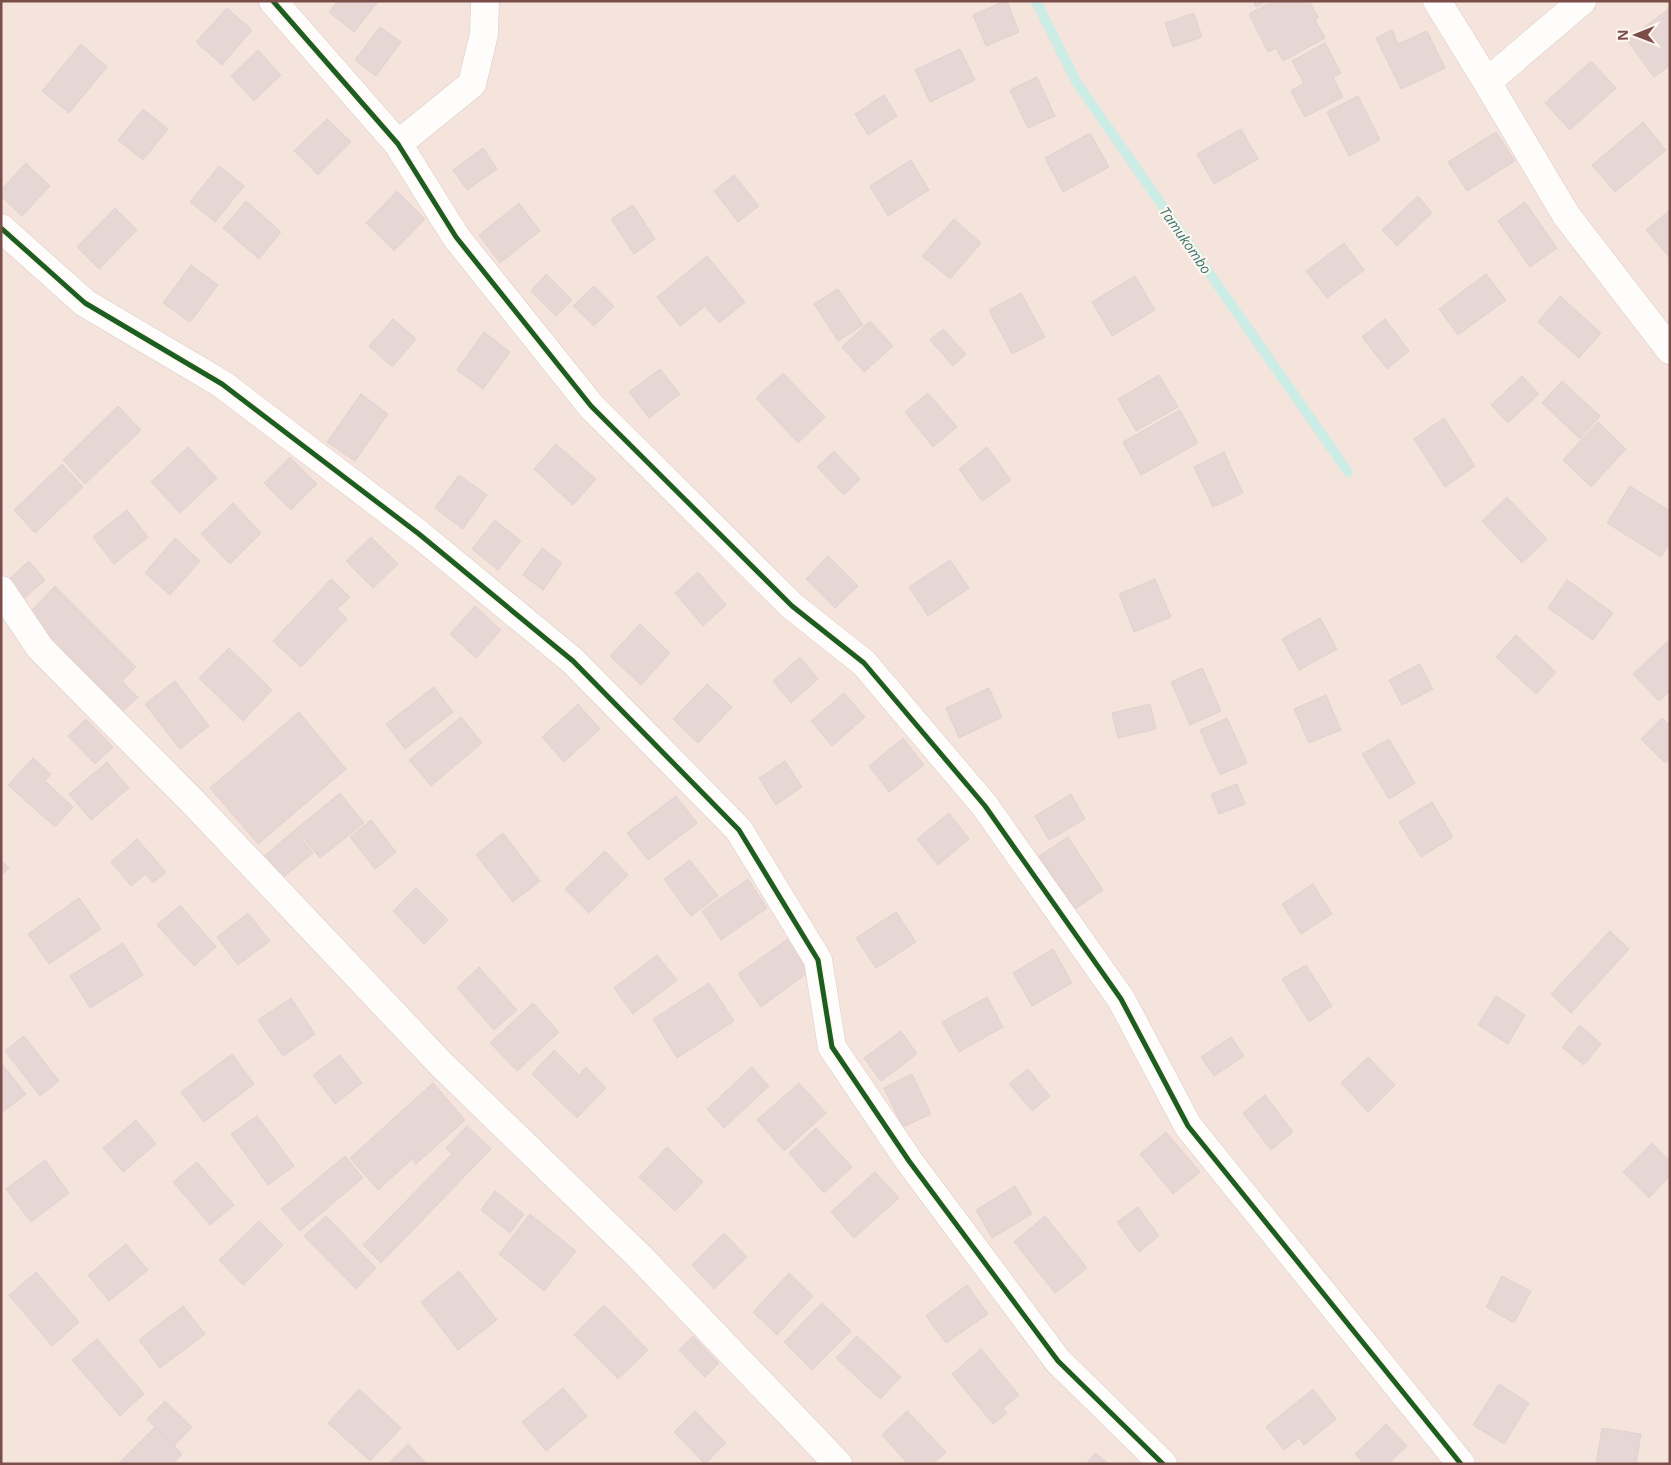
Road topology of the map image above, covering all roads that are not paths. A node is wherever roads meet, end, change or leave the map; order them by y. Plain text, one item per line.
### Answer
1 (273, 1) edge
2 (485, 1) edge
3 (1437, 1) edge
4 (1582, 1) edge
5 (1488, 82) junction
6 (398, 144) junction
7 (1, 228) edge
8 (1670, 350) edge
9 (1, 590) edge
10 (838, 1464) edge
11 (1163, 1464) edge
12 (1460, 1464) edge

1 - 6 street
2 - 6 street
3 - 5 street
4 - 5 street
5 - 8 street
6 - 12 street
7 - 11 street
9 - 10 street

